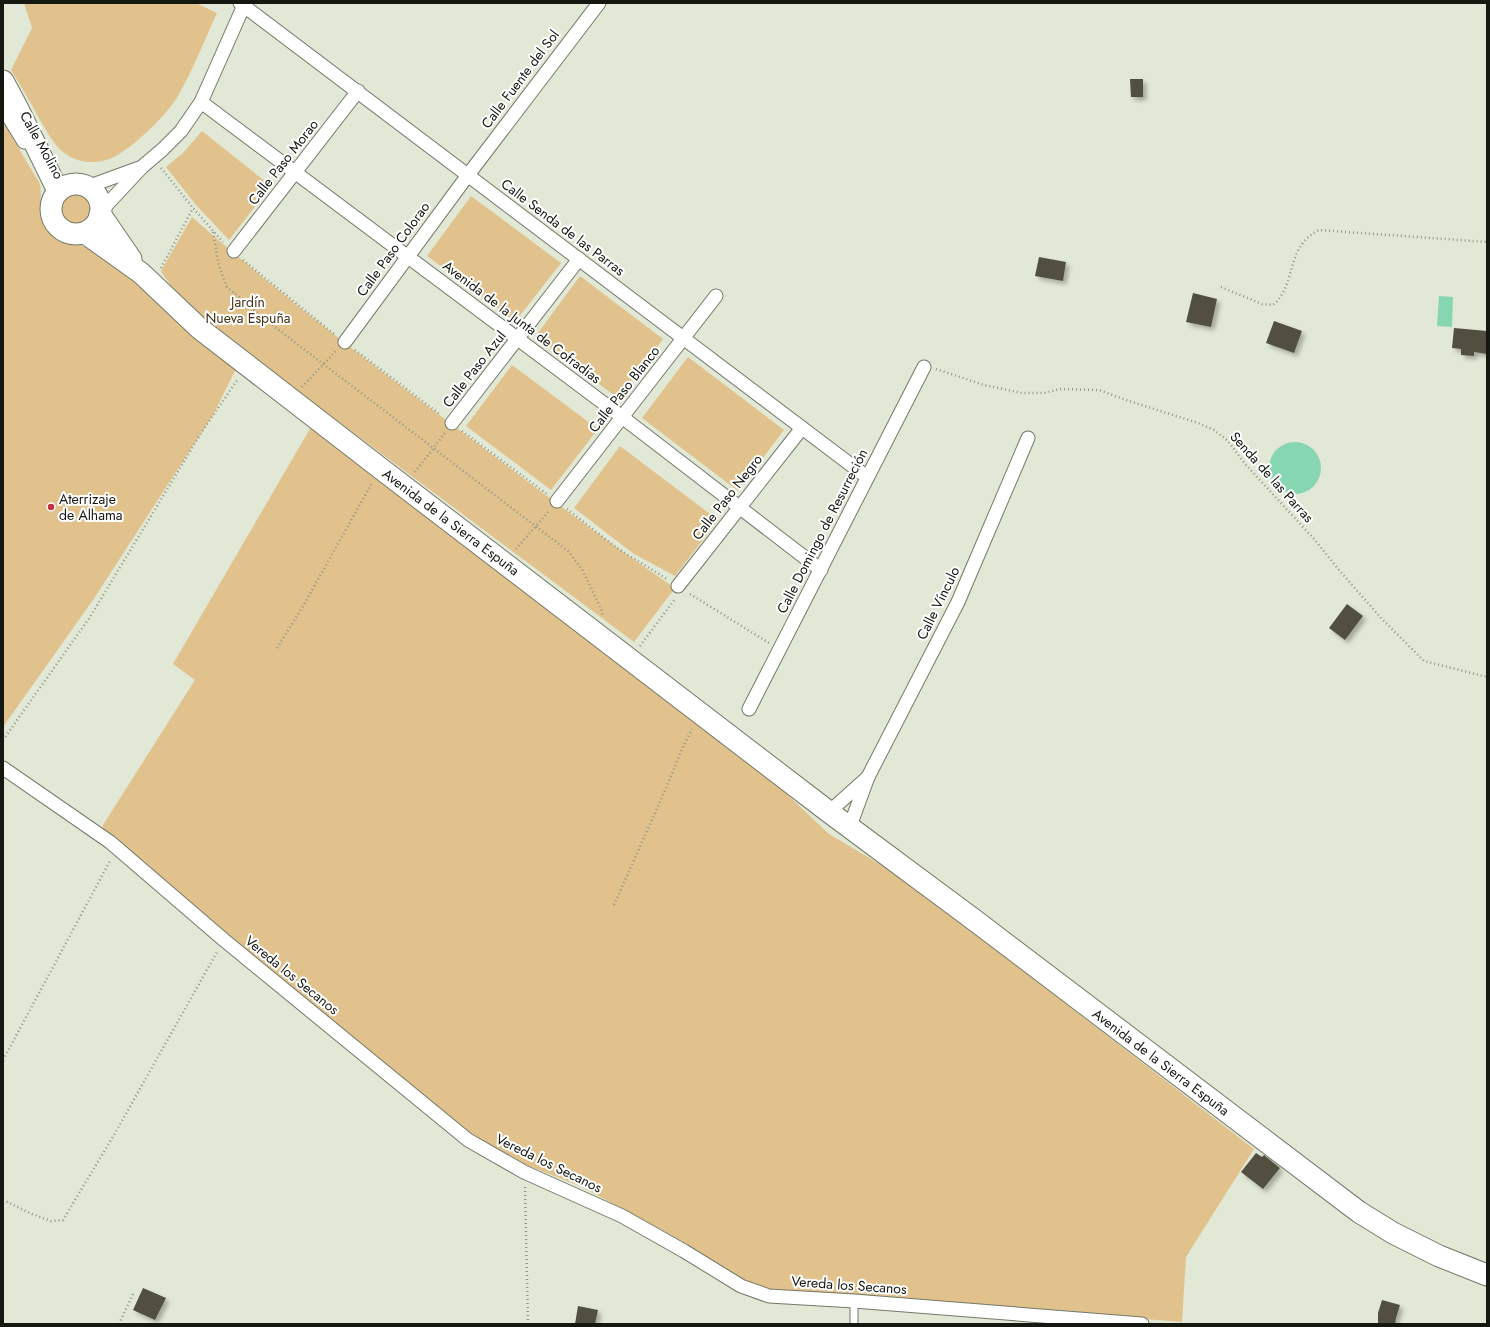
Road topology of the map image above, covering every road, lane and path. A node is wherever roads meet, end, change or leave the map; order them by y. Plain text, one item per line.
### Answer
1 (599, 3) edge
2 (243, 4) edge
3 (3, 81) edge
4 (358, 91) junction
5 (201, 102) junction
6 (11, 109) edge
7 (157, 163) junction
8 (142, 167) junction
9 (155, 171) dead end
10 (296, 172) junction
11 (468, 174) junction
12 (85, 187) junction
13 (56, 195) junction
14 (193, 208) junction
15 (100, 213) junction
16 (213, 231) junction
17 (85, 233) junction
18 (1487, 242) edge
19 (234, 252) junction
20 (408, 256) junction
21 (579, 259) junction
22 (150, 271) junction
23 (1221, 287) dead end
24 (716, 296) dead end
25 (683, 338) junction
26 (518, 339) junction
27 (344, 342) junction
28 (324, 364) junction
29 (924, 366) joint
30 (242, 374) dead end
31 (302, 387) dead end
32 (622, 417) junction
33 (452, 423) junction
34 (802, 428) junction
35 (1028, 438) dead end
36 (433, 448) junction
37 (380, 468) junction
38 (414, 472) dead end
39 (867, 477) junction
40 (557, 501) junction
41 (740, 508) junction
42 (535, 526) junction
43 (512, 554) dead end
44 (821, 570) junction
45 (680, 588) junction
46 (604, 620) dead end
47 (770, 644) dead end
48 (277, 648) dead end
49 (637, 650) dead end
50 (1487, 677) edge
51 (749, 709) dead end
52 (701, 713) junction
53 (3, 740) edge
54 (767, 765) junction
55 (3, 768) edge
56 (868, 777) junction
57 (829, 812) junction
58 (850, 826) junction
59 (117, 848) junction
60 (614, 905) dead end
61 (224, 940) junction
62 (3, 1060) edge
63 (524, 1172) junction
64 (3, 1200) edge
65 (1487, 1275) edge
66 (133, 1294) dead end
67 (854, 1301) junction
68 (119, 1324) edge
69 (528, 1324) edge
70 (854, 1324) edge
71 (1142, 1324) edge

1 - 11 street, Calle Fuente del Sol
2 - 4 street, Calle Senda de las Parras
2 - 5 street
3 - 6 main road
4 - 10 street, Calle Paso Morao
4 - 11 street, Calle Senda de las Parras
5 - 7 street
5 - 10 street, Avenida de la Junta de Cofradías
6 - 12 main road
6 - 13 main road
7 - 8 street
7 - 9 path
7 - 14 path
8 - 12 street
8 - 15 street
10 - 19 street, Calle Paso Morao
10 - 20 street, Avenida de la Junta de Cofradías
11 - 20 street, Calle Paso Colorao
11 - 21 street, Calle Senda de las Parras
12 - 13 main road
12 - 15 main road
13 - 17 main road
14 - 16 path
14 - 22 path
15 - 17 main road
15 - 22 main road, Avenida de la Sierra Espuña
16 - 19 path
16 - 28 path
17 - 22 main road, Avenida de la Sierra Espuña
18 - 23 path
19 - 27 path
20 - 26 street, Avenida de la Junta de Cofradías
20 - 27 street, Calle Paso Colorao
21 - 25 street, Calle Senda de las Parras
21 - 26 street, Calle Paso Azul
22 - 37 main road, Avenida de la Sierra Espuña
24 - 25 street, Calle Paso Blanco
25 - 32 street, Calle Paso Blanco
25 - 34 street, Calle Senda de las Parras
26 - 32 street, Avenida de la Junta de Cofradías
26 - 33 street, Calle Paso Azul
27 - 28 path
27 - 33 path
28 - 31 path
28 - 36 path
29 - 39 street, Calle Domingo de Resurreción
29 - 50 path, Senda de las Parras
30 - 53 path
32 - 40 street, Calle Paso Blanco
32 - 41 street, Avenida de la Junta de Cofradías
33 - 36 path
33 - 40 path
34 - 39 street, Calle Senda de las Parras
34 - 41 street, Calle Paso Negro
35 - 56 street, Calle Vínculo
36 - 38 path
36 - 42 path
37 - 48 path
37 - 52 main road, Avenida de la Sierra Espuña
39 - 44 street, Calle Domingo de Resurreción
40 - 42 path
40 - 45 path
41 - 44 street, Avenida de la Junta de Cofradías
41 - 45 street, Calle Paso Negro
42 - 43 path
42 - 46 path
44 - 51 street, Calle Domingo de Resurreción
45 - 47 path
45 - 49 path
52 - 54 main road, Avenida de la Sierra Espuña
52 - 60 path
54 - 57 main road, Avenida de la Sierra Espuña
54 - 58 main road, Avenida de la Sierra Espuña
55 - 59 street, Vereda los Secanos
56 - 57 street, Calle Vínculo
56 - 58 street, Calle Vínculo
57 - 58 main road, Avenida de la Sierra Espuña
58 - 65 main road, Avenida de la Sierra Espuña
59 - 61 street, Vereda los Secanos
59 - 62 path
61 - 63 street, Vereda los Secanos
61 - 64 path
63 - 67 street, Vereda los Secanos
63 - 69 path
66 - 68 path
67 - 70 lane
67 - 71 street, Vereda los Secanos

